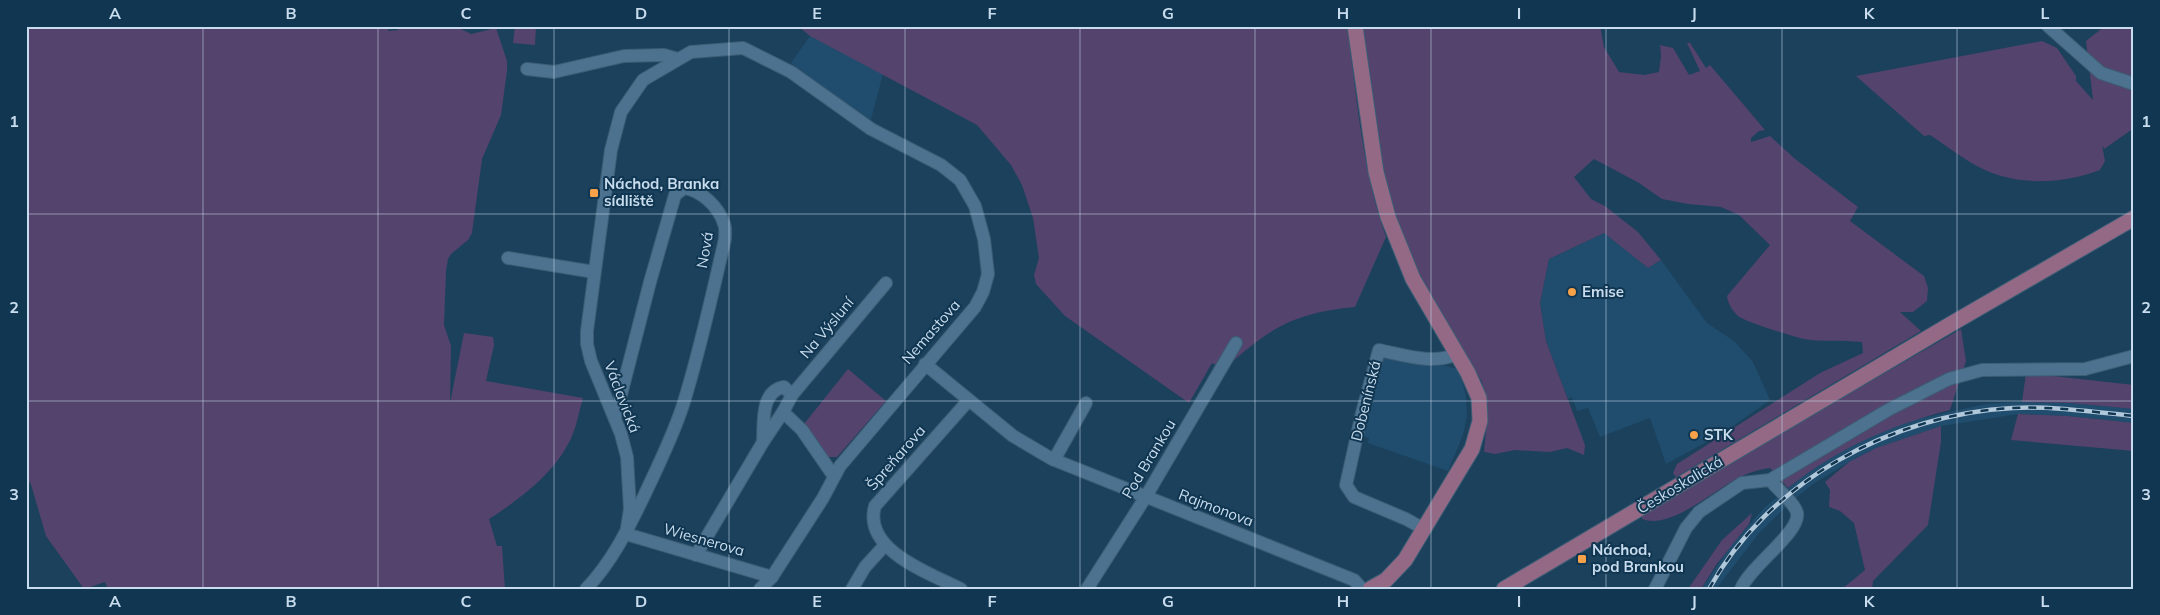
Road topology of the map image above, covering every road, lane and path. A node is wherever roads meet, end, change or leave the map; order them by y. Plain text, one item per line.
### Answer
1 (1355, 26) edge
2 (2048, 26) edge
3 (678, 59) junction
4 (527, 70) dead end
5 (2134, 84) edge
6 (852, 116) joint
7 (2134, 218) edge
8 (508, 258) dead end
9 (594, 272) junction
10 (886, 283) dead end
11 (1236, 343) dead end
12 (1457, 354) junction
13 (2134, 356) edge
14 (925, 364) junction
15 (792, 395) junction
16 (968, 401) junction
17 (1086, 403) dead end
18 (784, 412) junction
19 (614, 418) junction
20 (763, 442) junction
21 (1054, 460) junction
22 (834, 475) junction
23 (1770, 480) junction
24 (1145, 498) junction
25 (1424, 529) junction
26 (626, 534) junction
27 (885, 546) junction
28 (696, 555) junction
29 (772, 577) junction
30 (586, 589) edge
31 (760, 589) edge
32 (852, 589) edge
33 (961, 589) edge
34 (1087, 589) edge
35 (1362, 589) edge
36 (1370, 589) edge
37 (1504, 589) edge
38 (1655, 589) edge
39 (1740, 589) edge

1 - 12 main road
2 - 5 street
3 - 4 street, Václavická
3 - 6 street, Václavická
3 - 9 street, Václavická
6 - 14 street, Nemastova
7 - 37 main road, Českoskalická
8 - 9 street
9 - 19 street, Václavická
10 - 15 street, Na Výsluní
11 - 24 street, Pod Brankou
12 - 25 main road
12 - 25 street, Dobenínská
13 - 23 street
14 - 16 street, Rajmonova
14 - 22 street, Nemastova
15 - 18 street, Na Výsluní
15 - 20 street, Na Výsluní
16 - 21 street, Rajmonova
16 - 27 street, Špreňarova
17 - 21 street
18 - 20 street, Na Výsluní
18 - 22 street
19 - 26 street, Václavická
19 - 26 street, Nová
20 - 28 street, Na Výsluní
21 - 24 street, Rajmonova
22 - 29 street, Nemastova
23 - 38 street
23 - 39 street
24 - 34 street, Pod Brankou
24 - 35 street, Rajmonova
25 - 36 main road
26 - 28 street, Wiesnerova
26 - 30 street, Nová
27 - 32 street
27 - 33 street, Špreňarova
28 - 29 street, Wiesnerova
29 - 31 street, Nemastova

